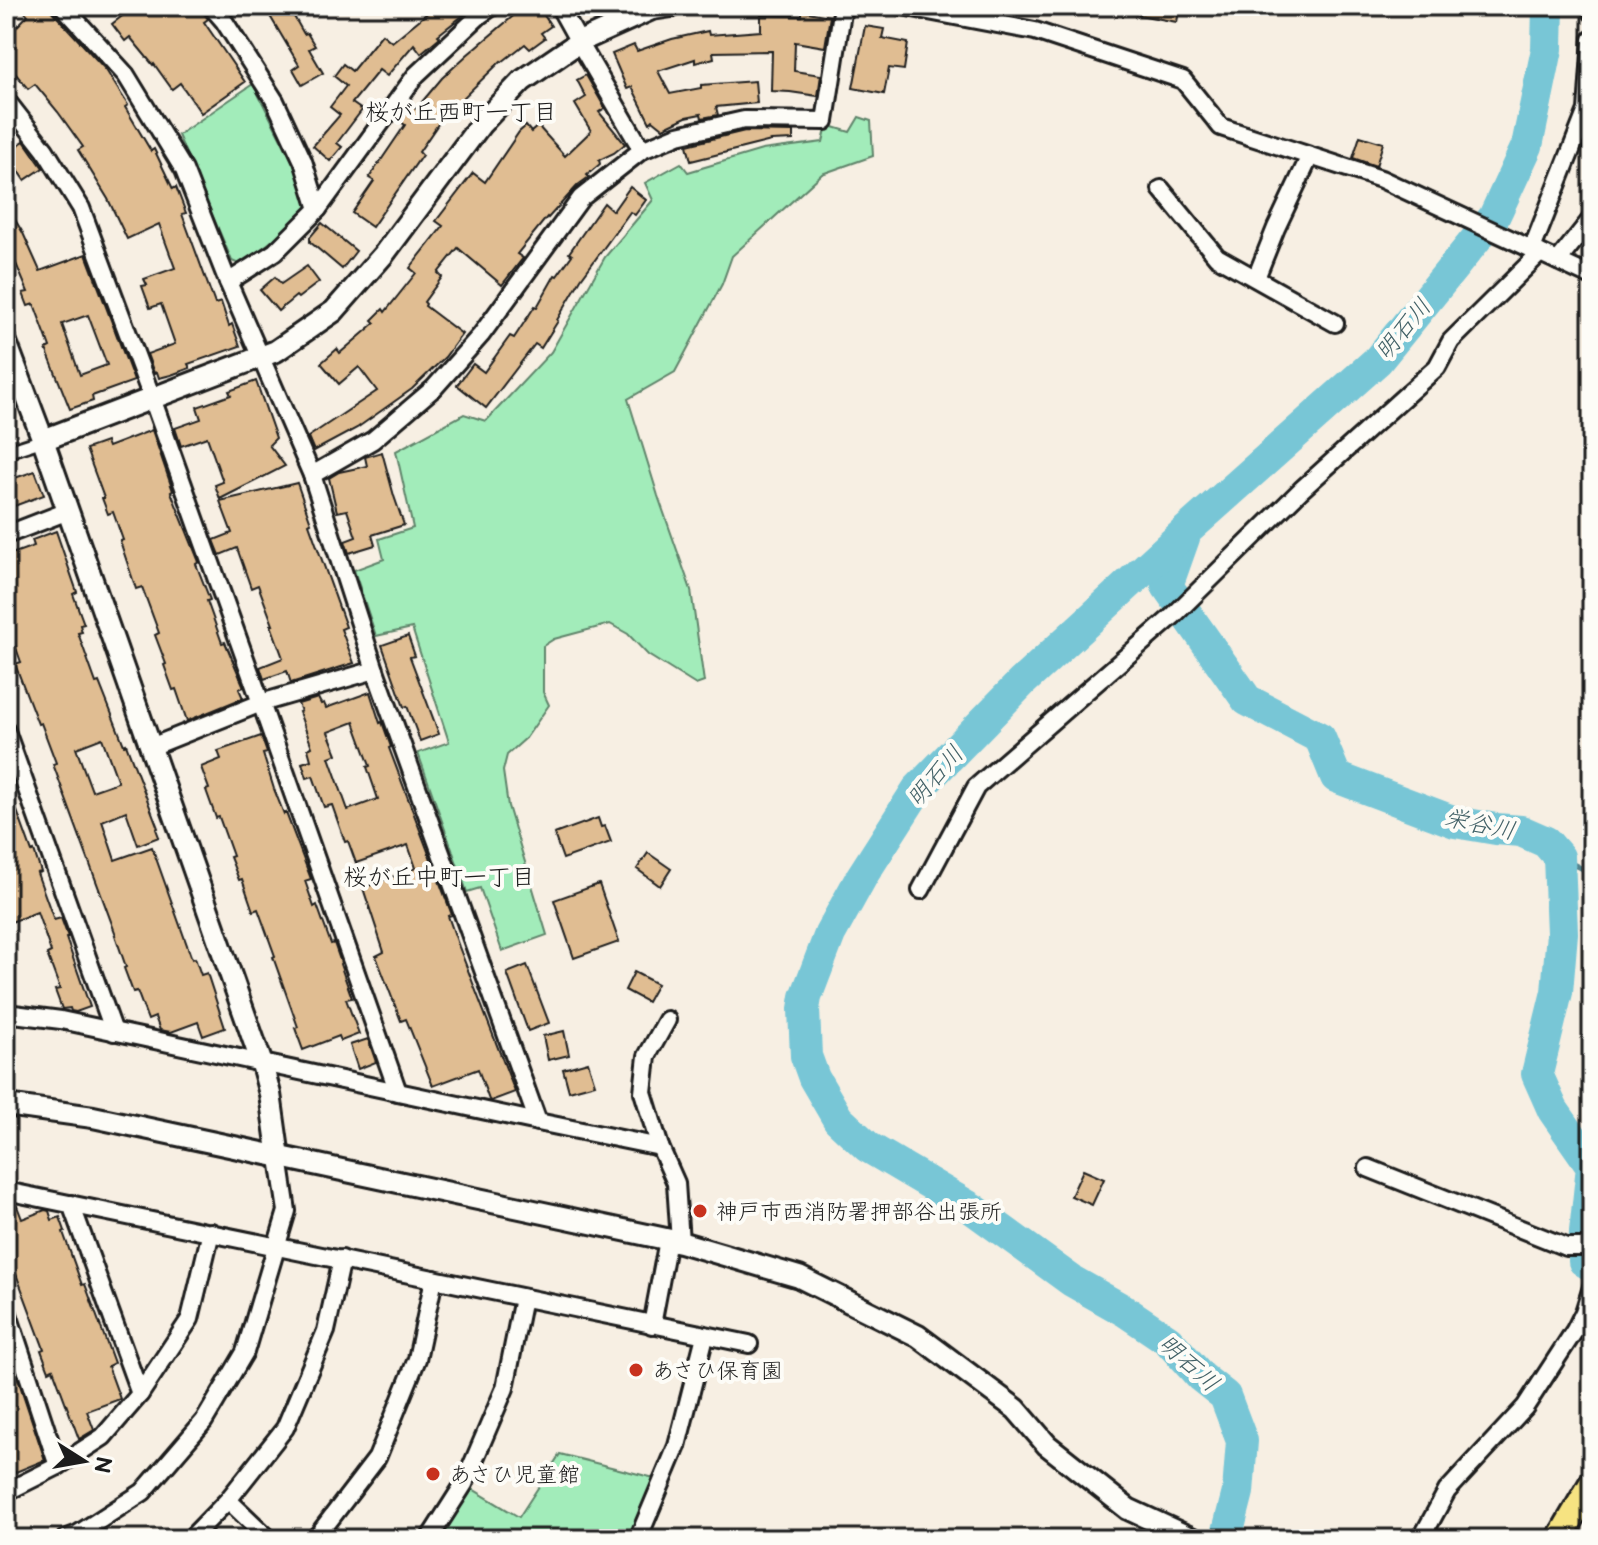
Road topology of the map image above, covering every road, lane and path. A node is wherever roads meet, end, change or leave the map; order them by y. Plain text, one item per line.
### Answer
1 (63, 6) edge
2 (211, 6) edge
3 (493, 6) edge
4 (559, 6) edge
5 (672, 6) edge
6 (843, 6) edge
7 (902, 6) edge
8 (1592, 39) edge
9 (579, 42) junction
10 (6, 100) edge
11 (642, 150) junction
12 (1310, 156) junction
13 (1161, 189) dead end
14 (318, 209) junction
15 (1592, 218) edge
16 (1536, 251) junction
17 (1558, 261) junction
18 (1592, 277) edge
19 (1256, 278) junction
20 (228, 282) junction
21 (1335, 323) dead end
22 (6, 342) edge
23 (261, 356) junction
24 (11, 368) edge
25 (152, 398) junction
26 (43, 440) junction
27 (6, 452) edge
28 (312, 475) junction
29 (68, 511) junction
30 (6, 535) edge
31 (375, 670) junction
32 (261, 703) junction
33 (6, 731) edge
34 (151, 747) junction
35 (921, 890) dead end
36 (6, 1013) edge
37 (667, 1020) dead end
38 (114, 1032) junction
39 (262, 1064) junction
40 (398, 1092) junction
41 (6, 1105) edge
42 (538, 1122) junction
43 (660, 1147) junction
44 (279, 1158) junction
45 (1368, 1168) dead end
46 (6, 1191) edge
47 (71, 1204) junction
48 (211, 1232) junction
49 (674, 1241) junction
50 (277, 1246) junction
51 (1586, 1247) edge
52 (342, 1259) junction
53 (434, 1279) junction
54 (1592, 1287) edge
55 (523, 1298) junction
56 (6, 1308) edge
57 (652, 1325) junction
58 (705, 1336) junction
59 (749, 1344) dead end
60 (140, 1394) junction
61 (58, 1466) junction
62 (1592, 1483) edge
63 (6, 1492) edge
64 (228, 1500) junction
65 (65, 1539) edge
66 (190, 1539) edge
67 (269, 1539) edge
68 (315, 1539) edge
69 (430, 1539) edge
70 (638, 1539) edge
71 (1193, 1539) edge
72 (1421, 1539) edge
73 (1559, 1539) edge

1 - 20 street
2 - 14 street
3 - 14 street
4 - 9 street
5 - 9 street
6 - 11 street
7 - 12 street
8 - 16 street
9 - 11 street
9 - 23 street
10 - 25 street
11 - 28 street
12 - 16 street
12 - 19 street
13 - 19 street
14 - 20 street
15 - 17 street
16 - 17 street
16 - 35 street
17 - 18 street
19 - 21 street
20 - 23 street
22 - 24 street
23 - 25 street
23 - 28 street
24 - 26 street
25 - 26 street
25 - 32 street
26 - 27 street
26 - 29 street
28 - 31 street
29 - 30 street
29 - 34 street
31 - 32 street
31 - 42 street
32 - 34 street
32 - 40 street
33 - 38 street
34 - 39 street
36 - 38 street
37 - 43 street
38 - 39 street
39 - 40 street
39 - 44 street
40 - 42 street
41 - 44 street
42 - 43 street
43 - 49 street
44 - 49 street
44 - 50 street
45 - 51 street
46 - 47 street
47 - 48 street
47 - 60 street
48 - 50 street
48 - 60 street
49 - 57 street
49 - 71 street
50 - 52 street
50 - 65 street
52 - 53 street
52 - 64 street
53 - 55 street
53 - 68 street
54 - 72 street
55 - 57 street
55 - 69 street
56 - 61 street
57 - 58 street
58 - 59 street
58 - 70 street
60 - 61 street
61 - 63 street
62 - 73 main road
64 - 66 street
64 - 67 street

